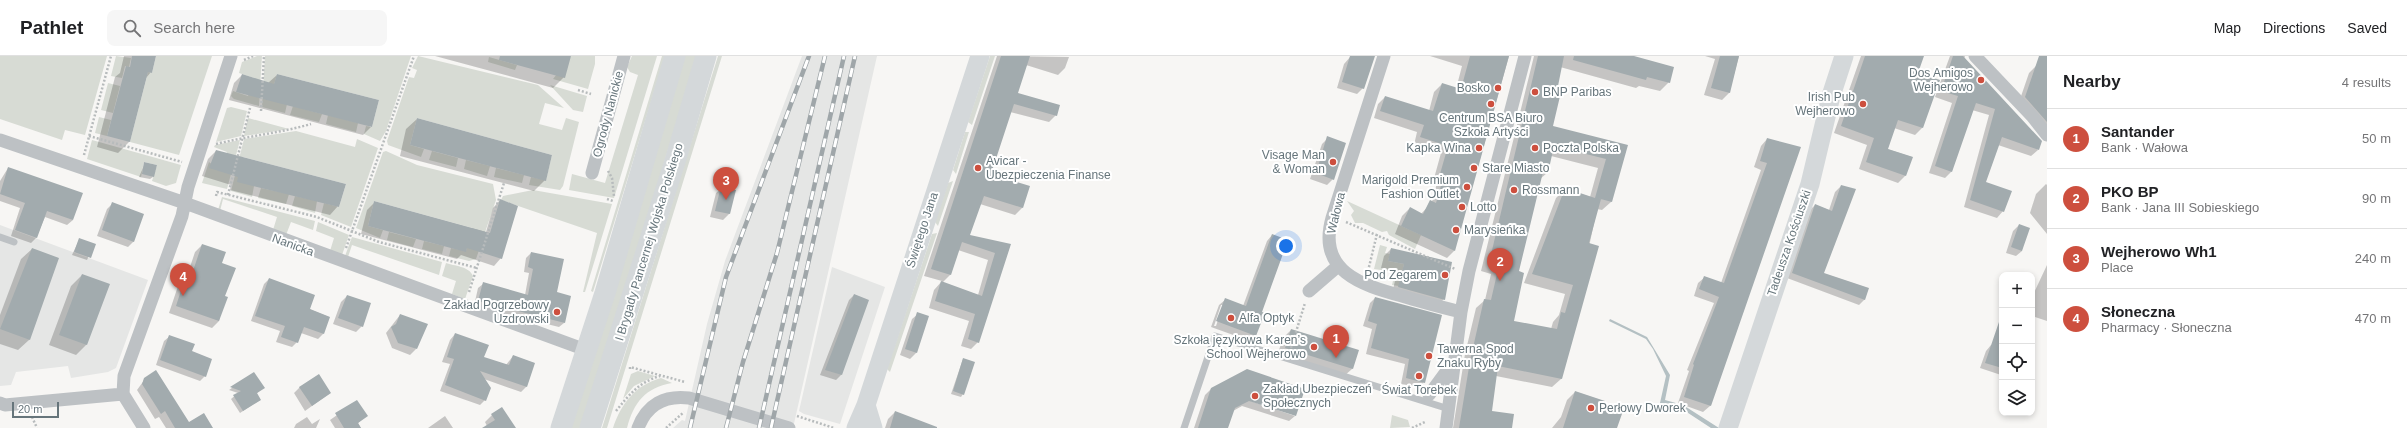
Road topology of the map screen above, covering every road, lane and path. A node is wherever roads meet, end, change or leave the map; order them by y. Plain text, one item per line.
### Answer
1 (111, 56) edge
2 (231, 56) edge
3 (264, 56) edge
4 (414, 56) edge
5 (624, 56) edge
6 (676, 56) edge
7 (706, 56) edge
8 (980, 56) edge
9 (1384, 56) edge
10 (1525, 56) edge
11 (1844, 56) edge
12 (1975, 56) edge
13 (578, 90) dead end
14 (591, 94) dead end
15 (250, 108) dead end
16 (261, 111) dead end
17 (311, 124) dead end
18 (2047, 135) edge
19 (89, 136) junction
20 (242, 138) junction
21 (0, 140) edge
22 (212, 145) dead end
23 (82, 159) dead end
24 (185, 162) dead end
25 (608, 171) dead end
26 (592, 173) dead end
27 (504, 183) dead end
28 (228, 195) junction
29 (216, 196) dead end
30 (607, 199) dead end
31 (185, 204) junction
32 (1332, 218) junction
33 (352, 232) junction
34 (1377, 234) junction
35 (0, 236) edge
36 (14, 242) dead end
37 (1338, 266) junction
38 (477, 268) junction
39 (1469, 272) junction
40 (1365, 285) junction
41 (1308, 291) joint
42 (465, 306) junction
43 (1461, 312) junction
44 (586, 350) junction
45 (1291, 350) dead end
46 (1455, 360) junction
47 (661, 376) dead end
48 (122, 394) junction
49 (1429, 395) dead end
50 (866, 405) junction
51 (2, 406) edge
52 (1449, 409) junction
53 (616, 411) dead end
54 (689, 412) dead end
55 (32, 417) dead end
56 (811, 420) dead end
57 (1425, 422) dead end
58 (37, 428) edge
59 (144, 428) edge
60 (560, 428) edge
61 (590, 428) edge
62 (638, 428) edge
63 (666, 428) edge
64 (789, 428) edge
65 (834, 428) edge
66 (856, 428) edge
67 (873, 428) edge
68 (1184, 428) edge
69 (1412, 428) edge
70 (1446, 428) edge
71 (1728, 428) edge

1 - 19 path
2 - 31 street
3 - 16 path
4 - 33 path
5 - 26 street, Ogrody Nanickie
6 - 44 main road
7 - 61 main road, I Brygady Pancernej Wojska Polskiego
8 - 50 street, Świętego Jana
9 - 32 street, Wałowa
10 - 39 street
11 - 71 street, Tadeusza Kościuszki
12 - 18 street
13 - 14 path
15 - 20 path
17 - 20 path
19 - 23 path
19 - 24 path
20 - 22 path
20 - 28 path
21 - 31 street, Nanicka
25 - 30 path
27 - 38 path
28 - 29 path
28 - 33 path
31 - 42 street, Nanicka
31 - 48 street
32 - 34 path
32 - 37 street, Wałowa
33 - 38 path
34 - 39 path
34 - 40 path
35 - 36 lane
37 - 40 street
37 - 41 street
38 - 42 path
39 - 43 street
40 - 43 street
41 - 45 path
42 - 44 street, Nanicka
43 - 46 street
44 - 60 main road
46 - 49 street
46 - 52 street
47 - 53 path
48 - 51 street
48 - 59 street
50 - 66 street, Świętego Jana
50 - 67 street
52 - 68 lane
52 - 70 street
54 - 63 path
55 - 58 path
56 - 65 path
57 - 69 path
62 - 64 street

